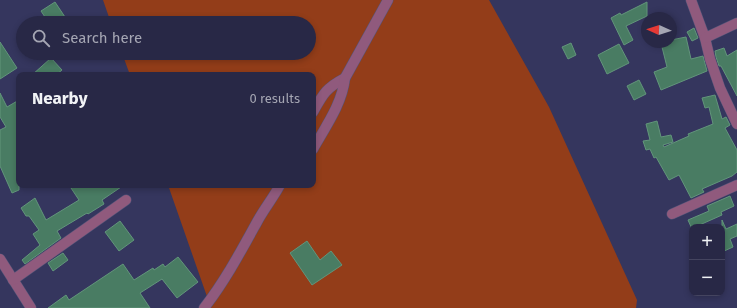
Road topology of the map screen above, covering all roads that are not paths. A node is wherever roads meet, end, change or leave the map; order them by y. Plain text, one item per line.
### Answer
1 (388, 0) edge
2 (690, 0) edge
3 (737, 23) edge
4 (705, 38) junction
5 (345, 78) junction
6 (316, 107) edge
7 (737, 124) edge
8 (316, 144) edge
9 (737, 185) edge
10 (278, 188) edge
11 (126, 200) dead end
12 (672, 214) dead end
13 (0, 259) edge
14 (13, 280) junction
15 (31, 308) edge
16 (204, 308) edge

1 - 5 street
2 - 4 street
3 - 4 street
4 - 7 street
5 - 6 street
5 - 8 street
9 - 12 street
10 - 16 street
11 - 14 street
13 - 14 street
14 - 15 street

